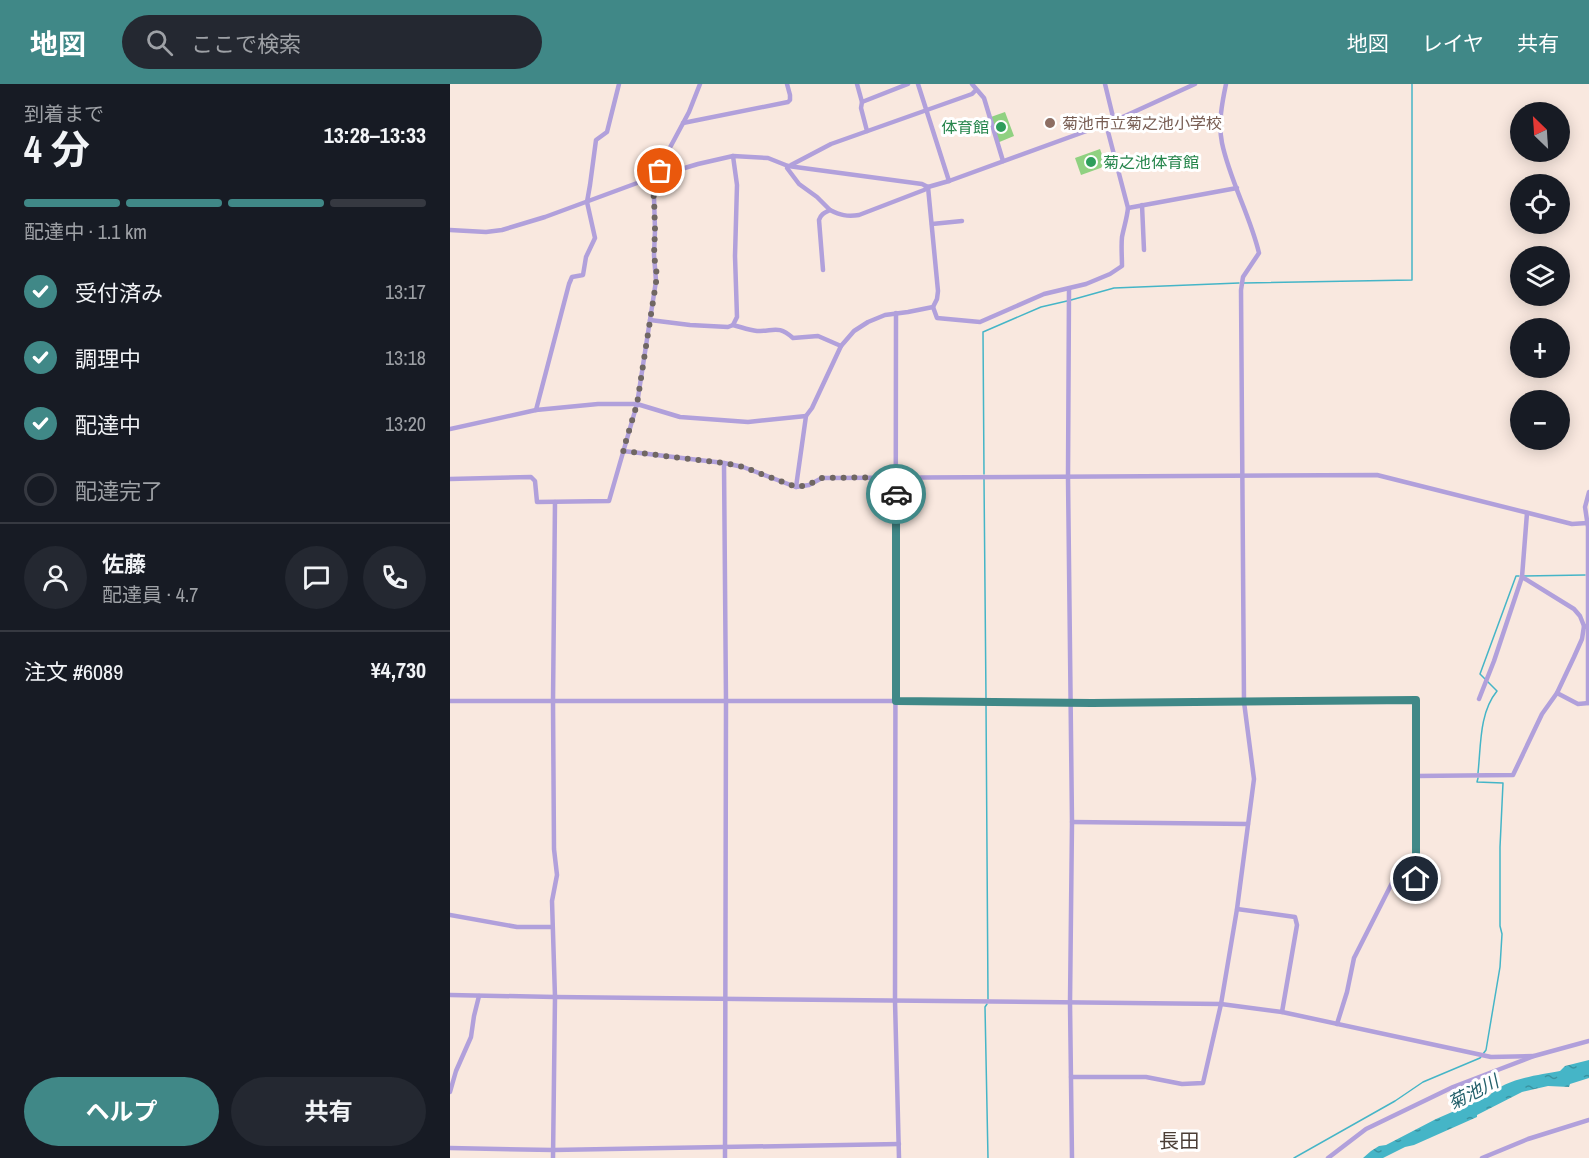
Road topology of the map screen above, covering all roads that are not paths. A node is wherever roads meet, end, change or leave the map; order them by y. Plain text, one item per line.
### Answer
1 (619, 84) edge
2 (700, 84) edge
3 (787, 84) edge
4 (857, 84) edge
5 (908, 84) edge
6 (918, 84) edge
7 (972, 84) edge
8 (1105, 84) edge
9 (1194, 84) edge
10 (1226, 84) edge
11 (976, 90) junction
12 (862, 102) junction
13 (927, 111) junction
14 (1114, 121) junction
15 (683, 123) junction
16 (1106, 124) junction
17 (867, 131) junction
18 (733, 156) junction
19 (1004, 161) junction
20 (788, 166) junction
21 (648, 179) junction
22 (949, 181) junction
23 (928, 187) junction
24 (1237, 188) junction
25 (586, 202) junction
26 (1142, 205) junction
27 (1128, 208) junction
28 (830, 210) junction
29 (962, 221) dead end
30 (932, 224) junction
31 (450, 230) edge
32 (1144, 250) dead end
33 (823, 270) dead end
34 (1069, 289) junction
35 (933, 307) junction
36 (896, 313) junction
37 (650, 320) junction
38 (733, 325) junction
39 (841, 346) junction
40 (637, 404) junction
41 (536, 410) junction
42 (806, 416) junction
43 (450, 429) edge
44 (623, 451) junction
45 (724, 463) junction
46 (1242, 475) junction
47 (896, 477) junction
48 (1068, 477) junction
49 (450, 479) edge
50 (796, 487) junction
51 (1589, 492) edge
52 (555, 502) junction
53 (1527, 513) junction
54 (1587, 523) junction
55 (1522, 578) junction
56 (1586, 627) edge
57 (1557, 693) junction
58 (1479, 699) dead end
59 (726, 701) junction
60 (896, 701) junction
61 (450, 702) edge
62 (553, 702) junction
63 (1244, 702) junction
64 (1070, 703) junction
65 (1588, 703) edge
66 (1416, 776) junction
67 (1072, 822) junction
68 (1248, 824) junction
69 (1237, 909) junction
70 (450, 915) edge
71 (552, 927) junction
72 (450, 995) edge
73 (479, 996) junction
74 (555, 997) junction
75 (725, 999) junction
76 (895, 1001) junction
77 (1070, 1003) junction
78 (1221, 1004) junction
79 (1282, 1011) junction
80 (1337, 1024) junction
81 (1589, 1041) edge
82 (1534, 1056) junction
83 (1071, 1077) junction
84 (450, 1092) edge
85 (1589, 1120) edge
86 (899, 1144) junction
87 (725, 1147) junction
88 (450, 1148) edge
89 (553, 1150) junction
90 (553, 1158) edge
91 (725, 1158) edge
92 (899, 1158) edge
93 (1072, 1158) edge
94 (1328, 1158) edge
95 (1482, 1158) edge

1 - 25 street
2 - 15 street
3 - 15 street
4 - 12 street
5 - 12 street
6 - 13 street
7 - 11 street
8 - 14 street
9 - 14 street
10 - 24 street
11 - 13 street
11 - 19 street
12 - 17 street
13 - 17 street
13 - 22 street
14 - 16 street
15 - 21 street
16 - 19 street
16 - 27 street
17 - 20 street
18 - 20 street
18 - 21 street
18 - 38 street
19 - 22 street
20 - 23 street
20 - 28 street
21 - 25 street
21 - 37 street
22 - 23 street
23 - 28 street
23 - 30 street
24 - 26 street
24 - 46 street
25 - 31 street
25 - 41 street
26 - 27 street
26 - 32 street
27 - 34 street
28 - 33 street
29 - 30 street
30 - 35 street
34 - 35 street
34 - 48 street
35 - 36 street
36 - 39 street
36 - 47 street
37 - 38 street
37 - 40 street
38 - 39 street
39 - 42 street
40 - 41 street
40 - 42 street
40 - 44 street
41 - 43 street
42 - 50 street
44 - 45 street
44 - 52 street
45 - 50 street
45 - 59 street
46 - 48 street
46 - 53 street
46 - 63 street
47 - 48 street
47 - 50 street
47 - 60 street
48 - 64 street
49 - 52 street
51 - 54 street
52 - 62 street
53 - 54 street
53 - 55 street
54 - 56 street
55 - 56 street
55 - 58 street
56 - 57 street
56 - 65 street
57 - 65 street
57 - 66 street
59 - 60 street
59 - 62 street
59 - 75 street
60 - 64 street
60 - 76 street
61 - 62 street
62 - 71 street
63 - 64 street
63 - 66 street
63 - 68 street
64 - 67 street
66 - 80 street
67 - 68 street
67 - 77 street
68 - 69 street
69 - 78 street
69 - 79 street
70 - 71 street
71 - 74 street
72 - 73 street
73 - 74 street
73 - 84 street
74 - 75 street
74 - 89 street
75 - 76 street
75 - 87 street
76 - 77 street
76 - 86 street
77 - 78 street
77 - 83 street
78 - 79 street
78 - 83 street
79 - 80 street
80 - 82 street
81 - 82 street
82 - 94 street
83 - 93 street
85 - 95 street
86 - 87 street
86 - 92 street
87 - 89 street
87 - 91 street
88 - 89 street
89 - 90 street

